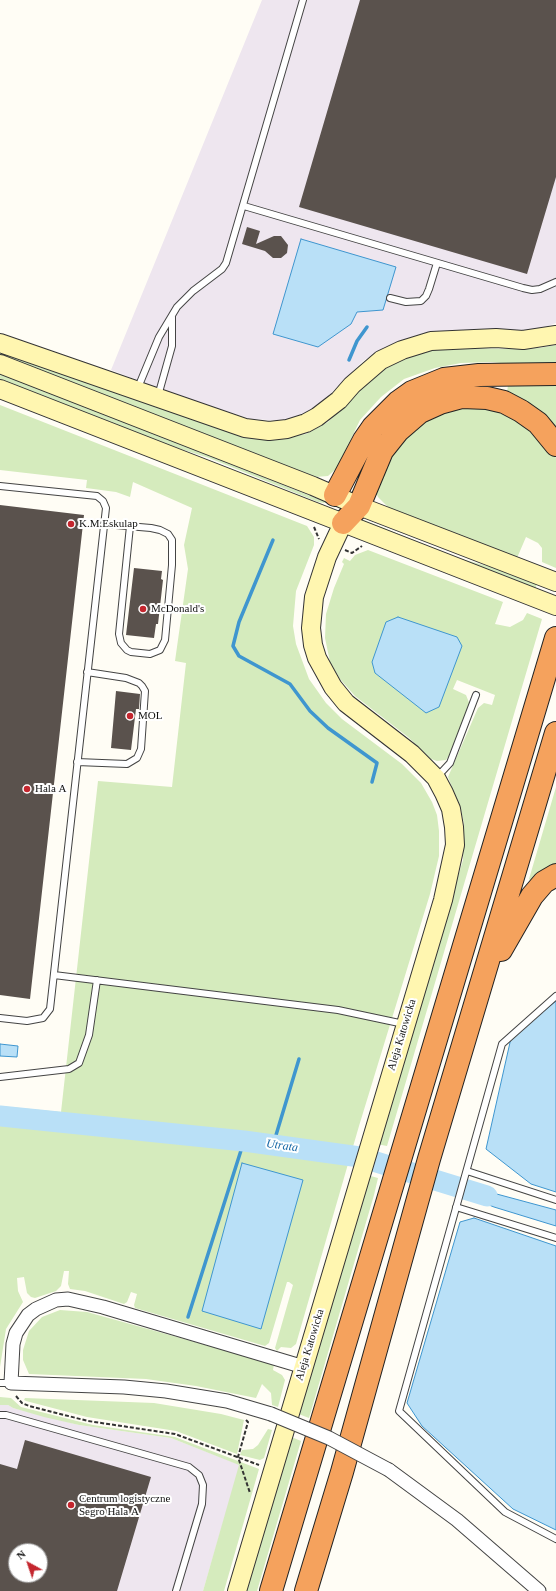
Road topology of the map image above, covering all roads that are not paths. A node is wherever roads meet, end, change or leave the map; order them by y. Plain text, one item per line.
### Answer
1 (303, 0) edge
2 (244, 206) junction
3 (437, 263) junction
4 (556, 282) edge
5 (390, 298) dead end
6 (172, 315) junction
7 (556, 335) edge
8 (0, 344) edge
9 (0, 364) edge
10 (556, 374) edge
11 (0, 389) edge
12 (137, 391) junction
13 (157, 398) junction
14 (556, 445) edge
15 (0, 486) edge
16 (336, 495) junction
17 (359, 506) junction
18 (343, 523) junction
19 (104, 524) junction
20 (130, 526) junction
21 (548, 579) edge
22 (556, 606) edge
23 (556, 638) edge
24 (87, 672) junction
25 (476, 695) dead end
26 (556, 733) edge
27 (77, 762) junction
28 (436, 778) junction
29 (556, 875) edge
30 (54, 975) junction
31 (96, 980) junction
32 (482, 986) junction
33 (556, 996) edge
34 (0, 1018) edge
35 (405, 1025) junction
36 (0, 1077) edge
37 (467, 1171) junction
38 (556, 1200) edge
39 (456, 1207) junction
40 (556, 1238) edge
41 (304, 1367) junction
42 (9, 1387) edge
43 (0, 1415) edge
44 (556, 1539) edge
45 (176, 1591) edge
46 (237, 1591) edge
47 (271, 1591) edge
48 (306, 1591) edge
49 (539, 1591) edge

1 - 2 lane
2 - 3 lane
2 - 6 lane
3 - 4 lane
3 - 5 lane
6 - 12 lane
6 - 13 lane
7 - 13 street
8 - 12 street
9 - 16 street
10 - 16 highway
11 - 18 street
12 - 13 street
14 - 17 highway
15 - 19 lane
16 - 17 street
16 - 18 street
17 - 18 highway
17 - 21 street
18 - 22 street
18 - 28 street, Aleja Katowicka
19 - 20 lane
19 - 24 lane
20 - 20 lane
23 - 47 highway
24 - 27 lane
24 - 27 lane
25 - 28 lane
26 - 32 highway
27 - 30 lane
28 - 35 street, Aleja Katowicka
29 - 32 highway
30 - 31 lane
30 - 34 lane
31 - 35 lane
31 - 36 lane
32 - 48 highway
33 - 37 lane
35 - 41 street, Aleja Katowicka
37 - 38 lane
37 - 39 lane
39 - 40 lane
39 - 44 lane
41 - 42 street
41 - 46 street, Aleja Katowicka
42 - 49 street, bridge
43 - 45 lane

